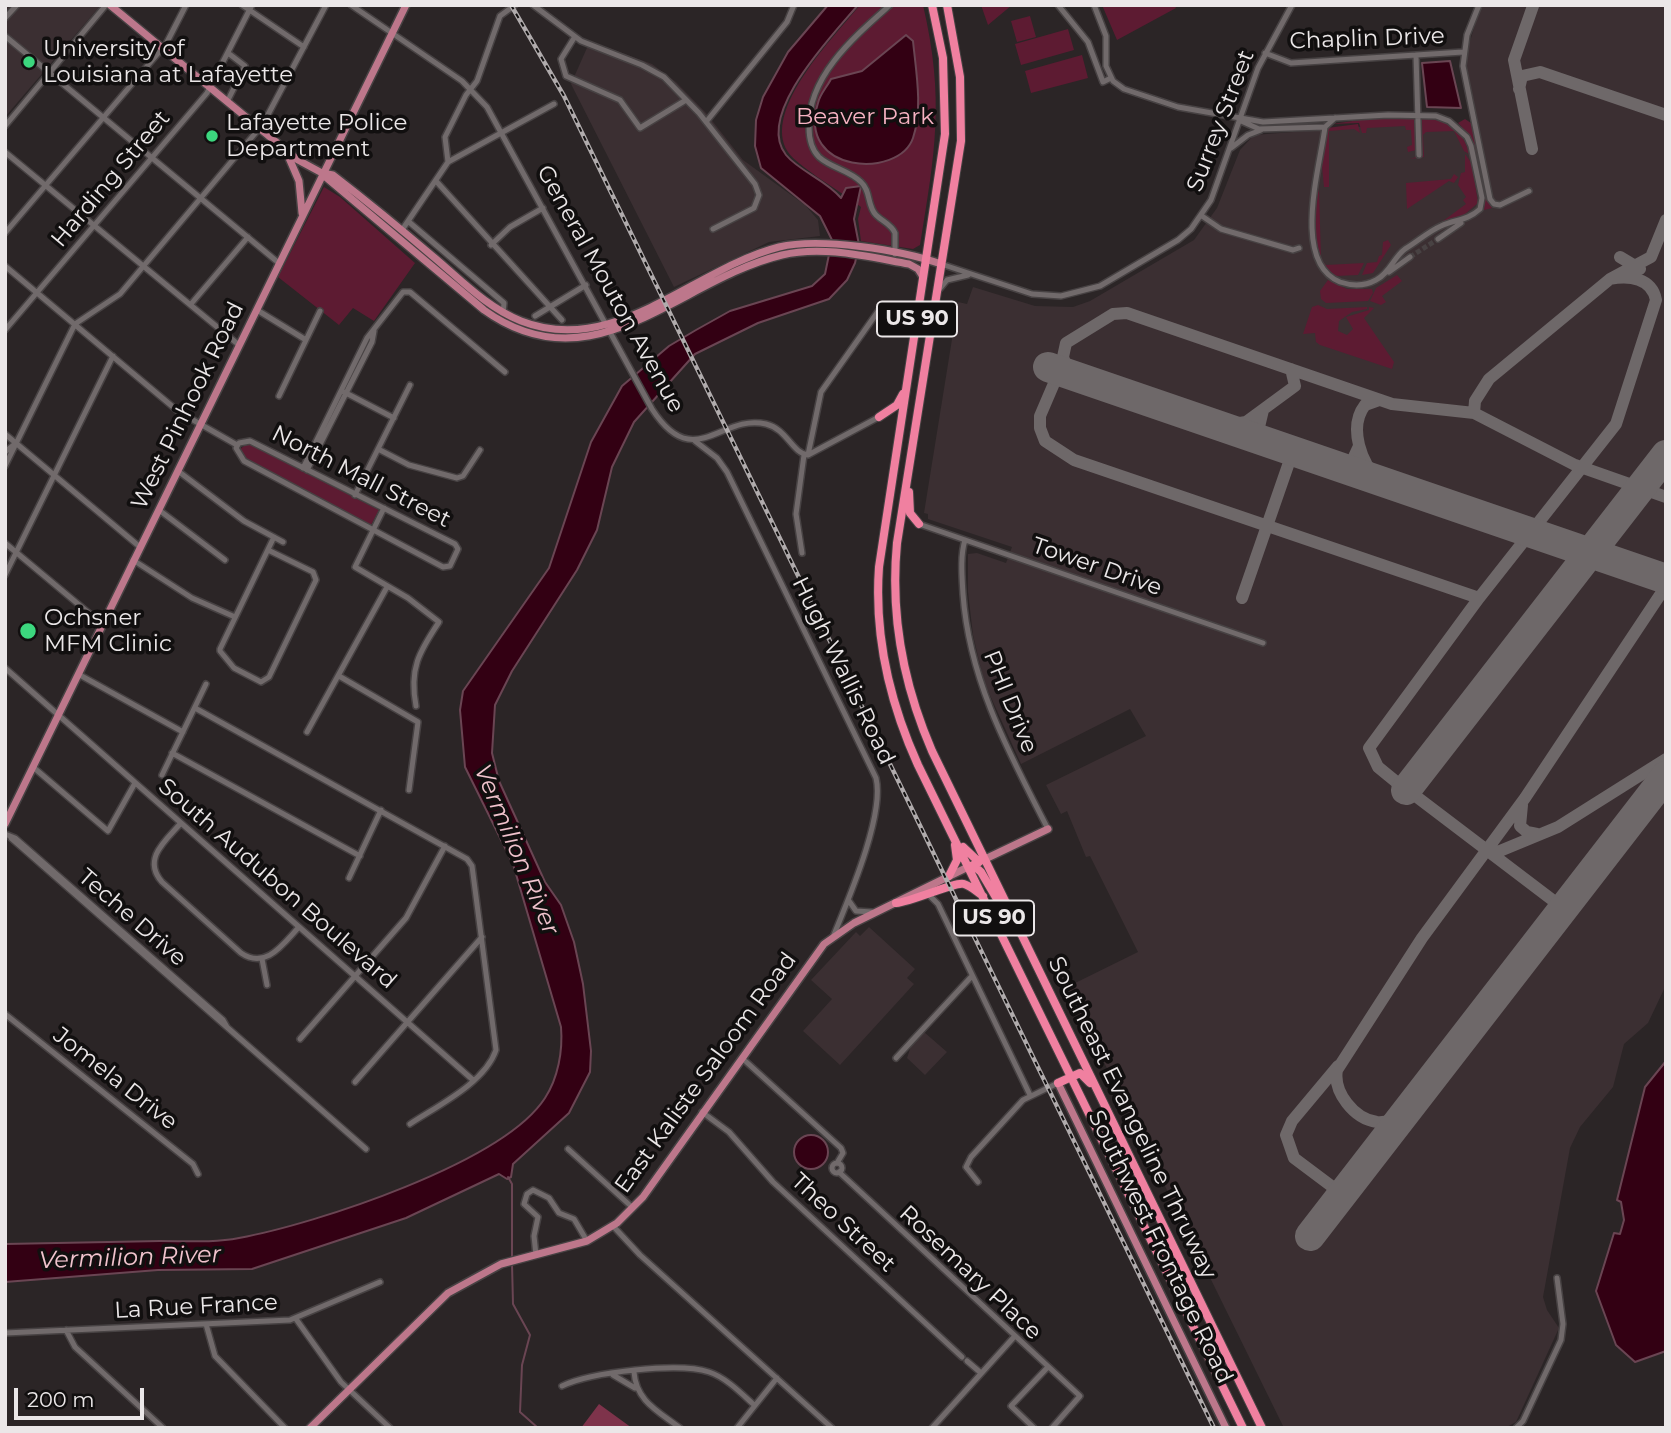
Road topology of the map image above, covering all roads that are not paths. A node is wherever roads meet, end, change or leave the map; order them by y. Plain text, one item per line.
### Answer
1 (17, 5) edge
2 (108, 5) edge
3 (186, 5) edge
4 (242, 5) edge
5 (326, 5) edge
6 (351, 5) edge
7 (406, 5) edge
8 (515, 5) edge
9 (533, 5) edge
10 (794, 5) edge
11 (890, 5) edge
12 (932, 5) edge
13 (947, 5) edge
14 (1058, 5) edge
15 (1094, 5) edge
16 (1292, 5) edge
17 (1479, 5) edge
18 (251, 8) edge
19 (5, 18) edge
20 (393, 34) junction
21 (5, 36) edge
22 (575, 38) junction
23 (304, 47) junction
24 (162, 48) junction
25 (1463, 52) junction
26 (228, 53) junction
27 (1265, 53) junction
28 (1416, 55) junction
29 (50, 73) junction
30 (1111, 78) junction
31 (210, 88) junction
32 (471, 89) junction
33 (686, 100) junction
34 (227, 102) junction
35 (554, 104) dead end
36 (1418, 115) junction
37 (103, 118) junction
38 (1335, 118) junction
39 (1239, 120) junction
40 (706, 122) junction
41 (5, 126) edge
42 (1325, 127) junction
43 (260, 128) junction
44 (1264, 129) junction
45 (502, 132) junction
46 (286, 150) junction
47 (1229, 150) junction
48 (5, 152) edge
49 (1419, 155) dead end
50 (152, 158) junction
51 (448, 162) junction
52 (322, 173) junction
53 (436, 181) junction
54 (46, 185) junction
55 (1529, 191) dead end
56 (201, 198) junction
57 (543, 208) junction
58 (302, 213) junction
59 (1202, 216) junction
60 (409, 222) junction
61 (1463, 222) junction
62 (95, 225) junction
63 (713, 229) dead end
64 (5, 233) edge
65 (399, 233) junction
66 (247, 237) junction
67 (1438, 239) tunnel mouth
68 (491, 245) junction
69 (1299, 248) dead end
70 (895, 254) junction
71 (874, 255) junction
72 (1410, 257) tunnel mouth
73 (927, 259) junction
74 (280, 264) junction
75 (941, 264) junction
76 (5, 266) edge
77 (143, 266) junction
78 (970, 274) junction
79 (1386, 274) junction
80 (924, 279) junction
81 (586, 285) junction
82 (37, 293) junction
83 (937, 293) junction
84 (191, 304) junction
85 (550, 306) junction
86 (890, 307) dead end
87 (257, 310) junction
88 (320, 311) dead end
89 (501, 316) junction
90 (536, 316) dead end
91 (562, 320) dead end
92 (75, 324) junction
93 (609, 328) junction
94 (5, 330) edge
95 (306, 340) junction
96 (239, 345) junction
97 (113, 356) junction
98 (505, 372) dead end
99 (908, 378) junction
100 (410, 385) dead end
101 (344, 392) junction
102 (279, 396) dead end
103 (880, 417) junction
104 (394, 418) junction
105 (200, 426) junction
106 (900, 427) junction
107 (5, 434) edge
108 (713, 437) junction
109 (693, 439) junction
110 (16, 443) junction
111 (237, 445) junction
112 (378, 449) junction
113 (480, 450) dead end
114 (5, 452) edge
115 (711, 452) junction
116 (806, 455) junction
117 (5, 466) edge
118 (909, 467) junction
119 (305, 469) junction
120 (178, 471) junction
121 (55, 475) junction
122 (355, 495) junction
123 (890, 498) junction
124 (903, 504) junction
125 (384, 508) junction
126 (159, 510) junction
127 (900, 520) junction
128 (919, 524) junction
129 (373, 530) junction
130 (274, 537) junction
131 (965, 540) junction
132 (283, 542) dead end
133 (5, 543) edge
134 (140, 547) junction
135 (268, 550) junction
136 (17, 552) junction
137 (802, 553) dead end
138 (133, 560) junction
139 (225, 560) dead end
140 (5, 576) edge
141 (387, 587) junction
142 (235, 617) junction
143 (102, 624) junction
144 (1263, 643) dead end
145 (5, 668) edge
146 (78, 674) junction
147 (339, 676) junction
148 (206, 684) dead end
149 (416, 706) dead end
150 (195, 708) junction
151 (57, 715) junction
152 (183, 732) junction
153 (307, 732) dead end
154 (173, 753) junction
155 (33, 767) junction
156 (162, 775) dead end
157 (135, 783) junction
158 (409, 790) dead end
159 (382, 810) junction
160 (944, 816) junction
161 (181, 823) junction
162 (5, 824) edge
163 (1048, 830) joint
164 (8, 836) edge
165 (445, 846) junction
166 (360, 856) junction
167 (977, 863) junction
168 (949, 876) junction
169 (349, 877) dead end
170 (938, 891) junction
171 (929, 895) junction
172 (850, 897) junction
173 (985, 898) junction
174 (896, 902) junction
175 (938, 904) junction
176 (875, 912) junction
177 (299, 927) junction
178 (482, 937) junction
179 (833, 937) junction
180 (1028, 949) junction
181 (262, 959) junction
182 (972, 976) junction
183 (355, 977) junction
184 (267, 985) dead end
185 (5, 1014) edge
186 (407, 1022) junction
187 (300, 1039) dead end
188 (741, 1058) junction
189 (896, 1058) dead end
190 (1071, 1076) junction
191 (473, 1080) junction
192 (355, 1082) dead end
193 (1058, 1083) junction
194 (1097, 1090) junction
195 (1079, 1094) junction
196 (1030, 1095) junction
197 (702, 1112) junction
198 (410, 1124) dead end
199 (366, 1149) dead end
200 (568, 1149) dead end
201 (198, 1174) dead end
202 (978, 1182) dead end
203 (633, 1208) junction
204 (613, 1226) junction
205 (587, 1241) junction
206 (536, 1255) junction
207 (1557, 1278) dead end
208 (380, 1282) dead end
209 (296, 1319) junction
210 (206, 1324) junction
211 (66, 1330) junction
212 (5, 1333) edge
213 (1014, 1337) junction
214 (1047, 1368) junction
215 (634, 1372) junction
216 (611, 1373) junction
217 (981, 1373) junction
218 (777, 1378) junction
219 (562, 1386) dead end
220 (348, 1389) junction
221 (636, 1389) junction
222 (753, 1404) junction
223 (163, 1428) edge
224 (285, 1428) edge
225 (310, 1428) edge
226 (390, 1428) edge
227 (680, 1428) edge
228 (737, 1428) edge
229 (832, 1428) edge
230 (932, 1428) edge
231 (1034, 1428) edge
232 (1052, 1428) edge
233 (1226, 1428) edge
234 (1243, 1428) edge
235 (1262, 1428) edge
236 (1516, 1428) edge

1 - 19 street
2 - 24 main road
2 - 29 street
3 - 24 street
4 - 18 street
5 - 23 street
6 - 20 street, General Mouton Avenue
7 - 20 main road, West Pinhook Road
8 - 32 street
9 - 22 street
10 - 40 street
11 - 70 street
12 - 73 highway, US 90
13 - 75 highway, Southeast Evangeline Thruway / US 90
14 - 30 street
15 - 30 street
16 - 27 street, Surrey Street
17 - 25 street, Chaplin Drive
18 - 23 street
18 - 26 street, Harding Street
20 - 32 street, General Mouton Avenue
20 - 52 main road, West Pinhook Road
21 - 29 street
22 - 33 street
22 - 33 street
23 - 43 street
24 - 31 main road
24 - 37 street
25 - 28 street, Chaplin Drive
25 - 55 street
26 - 31 street, Harding Street
26 - 34 street
27 - 28 street, Chaplin Drive
27 - 39 street, Surrey Street
28 - 36 street
29 - 37 street
29 - 41 street
30 - 39 street
31 - 34 main road
31 - 50 street, Harding Street
32 - 45 street, General Mouton Avenue
32 - 51 street
33 - 40 street
34 - 43 main road
35 - 45 street
36 - 38 street
36 - 49 street
36 - 61 street
37 - 50 street
37 - 54 street
38 - 39 street
38 - 42 street
39 - 44 street
39 - 47 street, Surrey Street
40 - 63 street
42 - 44 street
42 - 79 street
43 - 46 main road
43 - 56 street
44 - 47 street
45 - 51 street
45 - 57 street, General Mouton Avenue
46 - 52 main road
46 - 58 main road
47 - 59 street, Surrey Street
48 - 54 street
50 - 56 street
50 - 62 street, Harding Street
51 - 53 street
52 - 58 main road, West Pinhook Road
52 - 65 main road
53 - 60 street
53 - 68 street
54 - 62 street
54 - 64 street
56 - 66 street
56 - 77 street
57 - 68 street
57 - 81 street, General Mouton Avenue
58 - 74 main road, West Pinhook Road
59 - 69 street
59 - 78 street, Surrey Street
60 - 65 street
60 - 89 street
61 - 67 street
61 - 79 street
62 - 77 street
62 - 82 street, Harding Street
65 - 89 main road
66 - 74 street
66 - 84 street
68 - 85 street
70 - 71 main road
70 - 73 main road
71 - 80 main road
71 - 93 main road
72 - 79 street
73 - 75 main road
73 - 80 highway, US 90
74 - 87 main road, West Pinhook Road
75 - 78 street, Surrey Street
75 - 83 highway, Southeast Evangeline Thruway / US 90
76 - 82 street
77 - 84 street
77 - 92 street
78 - 83 street
80 - 99 highway, US 90
81 - 85 street
81 - 93 street, General Mouton Avenue
82 - 92 street
82 - 94 street, Harding Street
83 - 118 highway, Southeast Evangeline Thruway / US 90
84 - 96 street
85 - 90 street
85 - 91 street
86 - 116 street
87 - 95 street
87 - 96 main road, West Pinhook Road
88 - 95 street
89 - 93 main road
92 - 97 street
92 - 110 street
93 - 109 street, General Mouton Avenue
95 - 102 street
96 - 105 main road, West Pinhook Road
97 - 105 street
97 - 121 street
98 - 101 street
99 - 103 highway
99 - 106 highway, US 90
100 - 104 street
101 - 104 street
101 - 119 street
103 - 106 highway
103 - 116 street
104 - 112 street
105 - 111 street
105 - 120 main road, West Pinhook Road
106 - 123 highway, US 90
107 - 110 street
108 - 109 street, General Mouton Avenue
108 - 115 street
108 - 116 street, General Mouton Avenue
109 - 115 street, Hugh Wallis Road
110 - 114 street
110 - 117 street
110 - 121 street
111 - 119 street, North Mall Street
111 - 129 street
112 - 113 street
112 - 122 street
115 - 172 street, Hugh Wallis Road
116 - 137 street
118 - 124 highway, Southeast Evangeline Thruway / US 90
118 - 128 highway
119 - 122 street, North Mall Street
120 - 126 main road, West Pinhook Road
120 - 130 street
121 - 134 street
121 - 136 street
122 - 125 street, North Mall Street
123 - 124 highway
123 - 127 highway
123 - 160 highway, US 90
124 - 127 highway, Southeast Evangeline Thruway / US 90
125 - 129 street
125 - 129 street, North Mall Street
126 - 134 main road, West Pinhook Road
126 - 139 street
127 - 128 highway
127 - 167 highway, Southeast Evangeline Thruway / US 90
128 - 131 street, Tower Drive
129 - 141 street
130 - 132 street
130 - 135 street
131 - 144 street, Tower Drive
131 - 163 street, PHI Drive
133 - 136 street
134 - 138 main road, West Pinhook Road
135 - 142 street
135 - 142 street
136 - 140 street
136 - 143 street
138 - 142 street
138 - 143 main road, West Pinhook Road
141 - 147 street
141 - 149 street
143 - 146 main road, West Pinhook Road
145 - 151 street, South Audubon Boulevard
146 - 151 main road, West Pinhook Road
146 - 152 street
147 - 153 street
147 - 158 street
148 - 150 street
150 - 152 street
150 - 159 street
151 - 155 main road, West Pinhook Road
151 - 157 street, South Audubon Boulevard
152 - 154 street
154 - 156 street
154 - 166 street
155 - 157 street
155 - 162 main road, West Pinhook Road
157 - 161 street, South Audubon Boulevard
159 - 165 street
159 - 166 street
160 - 167 highway, US 90
160 - 168 highway
161 - 177 street, South Audubon Boulevard
161 - 181 street
163 - 167 main road, East Kaliste Saloom Road
164 - 199 street, Teche Drive
165 - 178 street
165 - 183 street
166 - 169 street
167 - 168 main road, East Kaliste Saloom Road
167 - 173 highway, US 90
167 - 180 highway, Southeast Evangeline Thruway / US 90
167 - 180 highway
168 - 174 main road, East Kaliste Saloom Road
170 - 171 highway
170 - 173 highway
170 - 175 street
171 - 174 highway
171 - 175 street
172 - 176 street
172 - 179 street, Hugh Wallis Road
173 - 190 highway, US 90
174 - 176 main road, East Kaliste Saloom Road
175 - 182 street
176 - 179 main road, East Kaliste Saloom Road
177 - 181 street
177 - 183 street, South Audubon Boulevard
178 - 186 street
178 - 191 street
179 - 188 main road, East Kaliste Saloom Road
180 - 194 highway, Southeast Evangeline Thruway / US 90
181 - 184 street
182 - 189 street
182 - 196 street
183 - 186 street, South Audubon Boulevard
183 - 187 street
185 - 201 street, Jomela Drive
186 - 191 street, South Audubon Boulevard
186 - 192 street
188 - 197 main road, East Kaliste Saloom Road
188 - 213 street, Rosemary Place
190 - 193 highway
190 - 194 highway
190 - 195 highway, US 90
191 - 198 street
193 - 195 highway
193 - 196 street
193 - 233 main road, Southwest Frontage Road
194 - 235 highway, Southeast Evangeline Thruway / US 90
195 - 234 highway, US 90
196 - 202 street
197 - 203 main road, East Kaliste Saloom Road
197 - 217 street, Theo Street
200 - 203 street
203 - 204 main road, East Kaliste Saloom Road
204 - 205 main road, East Kaliste Saloom Road
204 - 218 street
205 - 206 main road, East Kaliste Saloom Road
205 - 206 street
206 - 220 main road, East Kaliste Saloom Road
207 - 236 street
208 - 209 street, La Rue France
209 - 210 street, La Rue France
209 - 220 street
210 - 211 street, La Rue France
210 - 224 street
211 - 212 street, La Rue France
211 - 223 street
213 - 214 street, Rosemary Place
213 - 217 street
214 - 231 street
214 - 232 street, Rosemary Place
215 - 216 street
215 - 221 street
215 - 222 street
216 - 219 street
216 - 221 street
217 - 230 street
218 - 222 street
218 - 229 street
220 - 225 main road, East Kaliste Saloom Road
220 - 226 street
221 - 227 street
222 - 228 street

